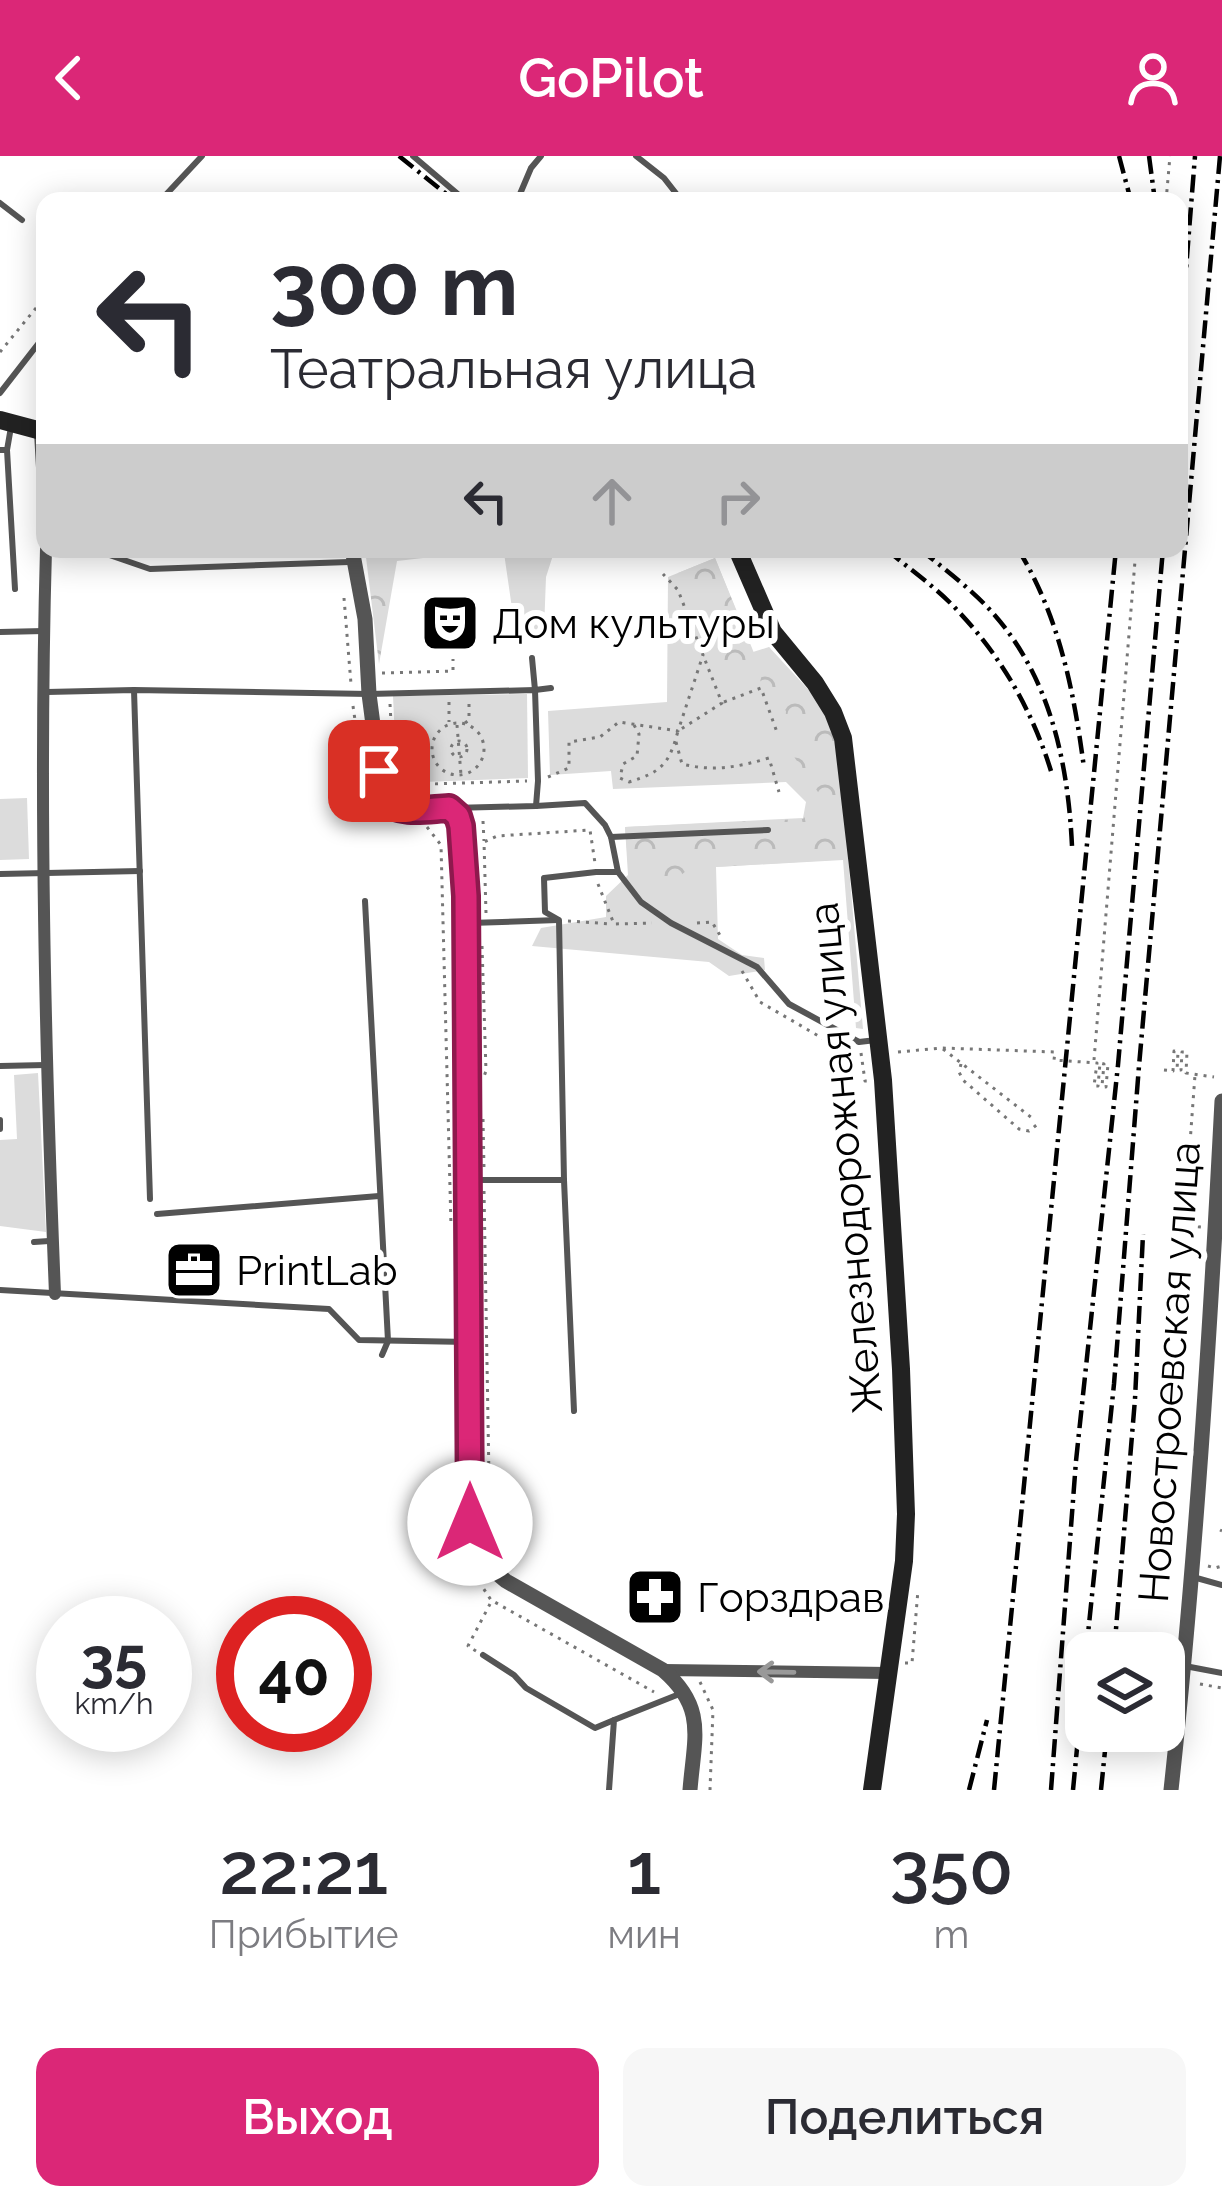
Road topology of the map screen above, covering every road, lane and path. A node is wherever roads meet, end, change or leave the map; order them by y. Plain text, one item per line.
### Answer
1 (202, 156) edge
2 (413, 156) edge
3 (541, 156) edge
4 (636, 156) edge
5 (1170, 156) edge
6 (168, 192) edge
7 (455, 192) edge
8 (521, 192) edge
9 (675, 192) edge
10 (1167, 192) edge
11 (0, 203) edge
12 (22, 220) dead end
13 (36, 309) edge
14 (36, 346) edge
15 (0, 352) edge
16 (0, 392) edge
17 (6, 422) edge
18 (36, 430) edge
19 (3, 450) edge
20 (46, 558) edge
21 (118, 558) edge
22 (310, 558) edge
23 (355, 558) edge
24 (741, 558) edge
25 (1135, 558) edge
26 (663, 574) dead end
27 (15, 589) dead end
28 (44, 631) junction
29 (0, 632) edge
30 (703, 655) junction
31 (532, 658) dead end
32 (453, 659) dead end
33 (551, 688) dead end
34 (134, 690) junction
35 (535, 690) junction
36 (44, 692) junction
37 (369, 694) junction
38 (389, 694) junction
39 (722, 703) junction
40 (469, 716) dead end
41 (447, 717) dead end
42 (458, 724) junction
43 (633, 724) junction
44 (678, 731) junction
45 (778, 735) dead end
46 (676, 740) junction
47 (458, 741) junction
48 (393, 754) dead end
49 (460, 757) junction
50 (461, 776) junction
51 (394, 779) dead end
52 (538, 781) junction
53 (460, 784) junction
54 (779, 792) dead end
55 (536, 806) junction
56 (449, 808) junction
57 (768, 830) dead end
58 (611, 837) junction
59 (484, 842) dead end
60 (141, 871) junction
61 (618, 872) junction
62 (43, 873) junction
63 (0, 874) edge
64 (364, 901) dead end
65 (559, 920) junction
66 (486, 922) junction
67 (466, 923) junction
68 (614, 924) dead end
69 (885, 1046) junction
70 (942, 1048) junction
71 (1094, 1062) junction
72 (962, 1064) junction
73 (1108, 1064) dead end
74 (46, 1065) junction
75 (0, 1066) edge
76 (1164, 1070) dead end
77 (1195, 1075) junction
78 (1214, 1077) dead end
79 (482, 1081) dead end
80 (1222, 1101) edge
81 (1032, 1118) dead end
82 (483, 1121) dead end
83 (1039, 1123) dead end
84 (1190, 1143) dead end
85 (1188, 1165) dead end
86 (476, 1180) junction
87 (564, 1180) junction
88 (379, 1196) junction
89 (150, 1199) dead end
90 (157, 1214) dead end
91 (1203, 1228) dead end
92 (53, 1241) junction
93 (34, 1242) dead end
94 (0, 1290) edge
95 (55, 1294) junction
96 (388, 1341) junction
97 (470, 1342) junction
98 (382, 1355) dead end
99 (574, 1412) dead end
100 (490, 1535) dead end
101 (1208, 1566) dead end
102 (1222, 1566) edge
103 (1193, 1577) junction
104 (919, 1585) dead end
105 (1222, 1585) edge
106 (491, 1600) dead end
107 (482, 1655) joint
108 (1185, 1666) joint
109 (889, 1668) junction
110 (663, 1670) junction
111 (1222, 1673) edge
112 (1198, 1684) dead end
113 (1222, 1688) edge
114 (686, 1692) junction
115 (614, 1720) junction
116 (713, 1724) dead end
117 (1175, 1752) edge
118 (609, 1790) edge
119 (691, 1790) edge
120 (710, 1790) edge
121 (872, 1790) edge
122 (1171, 1790) edge

1 - 6 lane
2 - 7 lane
3 - 8 lane
4 - 9 lane
5 - 10 path
11 - 12 lane
13 - 15 path
14 - 16 lane
17 - 18 main road
17 - 19 lane
19 - 27 lane
20 - 28 street
21 - 22 lane
23 - 37 street
24 - 69 main road, Железнодорожная улица
25 - 71 path
26 - 30 path
28 - 29 lane
28 - 36 street
30 - 39 path
30 - 44 path
31 - 35 lane
32 - 38 path
33 - 35 lane
34 - 36 lane
34 - 37 lane
34 - 60 lane
35 - 38 lane
35 - 52 lane
36 - 62 street
37 - 38 lane
37 - 56 street
38 - 48 path
39 - 44 path
39 - 45 path
40 - 42 path
41 - 42 path
42 - 47 path
42 - 50 path
42 - 50 path
43 - 44 path
43 - 46 path
43 - 52 path
44 - 46 path
46 - 54 path
47 - 49 path
47 - 49 path
49 - 50 path
50 - 53 path
51 - 53 path
52 - 53 path
52 - 55 lane
55 - 56 lane
55 - 58 lane
56 - 67 street
57 - 58 lane
58 - 61 lane
59 - 66 path
60 - 62 lane
60 - 89 lane
61 - 65 lane
61 - 69 lane
62 - 63 lane
62 - 74 street
64 - 88 lane
65 - 66 lane
65 - 68 path
65 - 87 lane
66 - 67 lane
66 - 79 path
67 - 86 street
69 - 70 path
69 - 109 main road, Железнодорожная улица
70 - 71 path
70 - 72 path
71 - 73 path
72 - 81 path
72 - 83 path
74 - 75 lane
74 - 92 street
76 - 77 path
77 - 78 path
77 - 84 path
80 - 103 street, Новостроевская улица
82 - 86 path
85 - 91 path
86 - 87 lane
86 - 97 street
86 - 100 path
87 - 99 lane
88 - 90 lane
88 - 96 lane
92 - 93 lane
92 - 95 street
94 - 95 lane
95 - 96 lane
96 - 97 lane
96 - 98 lane
97 - 110 street
101 - 102 path
103 - 105 lane
103 - 108 street, Новостроевская улица
104 - 109 path
106 - 107 path
107 - 115 lane
108 - 111 lane
109 -> 110 street
109 - 121 main road, Железнодорожная улица
110 - 114 street
112 - 113 path
114 - 115 lane
114 - 119 street
115 - 118 lane
116 - 120 path
117 - 122 street, Новостроевская улица

